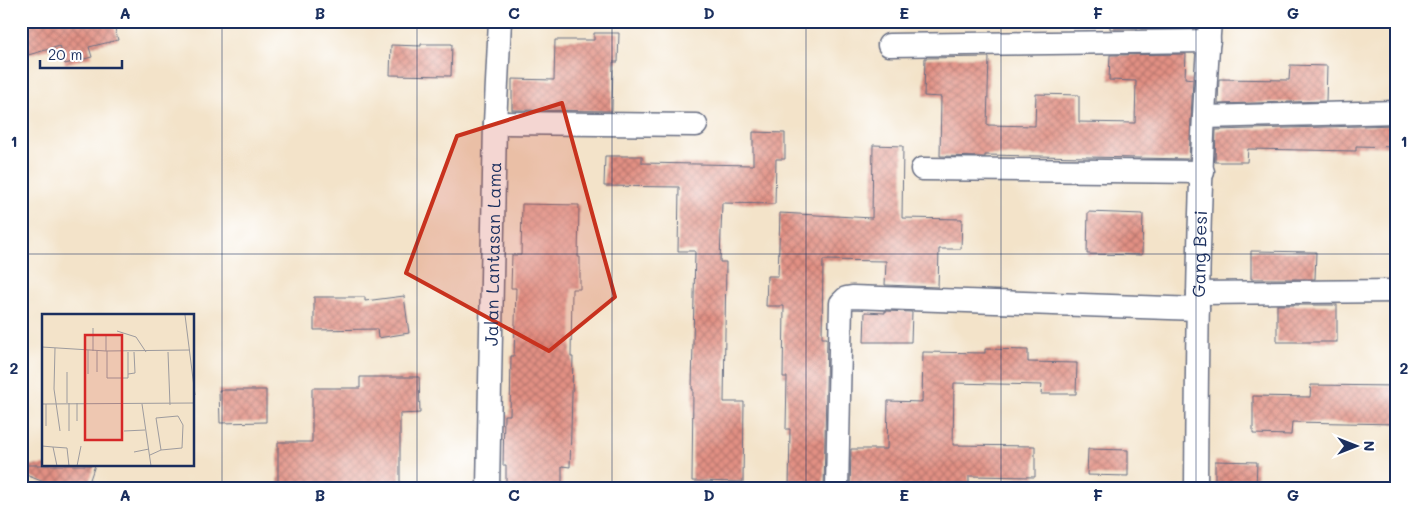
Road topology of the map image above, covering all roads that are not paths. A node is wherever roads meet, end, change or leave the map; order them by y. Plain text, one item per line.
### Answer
1 (500, 21) edge
2 (1210, 31) edge
3 (889, 46) dead end
4 (1397, 112) edge
5 (1204, 117) junction
6 (495, 123) junction
7 (696, 125) dead end
8 (922, 168) dead end
9 (1203, 172) junction
10 (1397, 291) edge
11 (1198, 301) junction
12 (488, 488) edge
13 (837, 488) edge
14 (1196, 488) edge

1 - 6 street, Jalan Lantasan Lama
2 - 3 street
2 - 5 street, Gang Besi
4 - 5 street
5 - 9 street, Gang Besi
6 - 7 street
6 - 12 street, Jalan Lantasan Lama
8 - 9 street
9 - 11 street, Gang Besi
10 - 11 street
11 - 13 street
11 - 14 street, Gang Besi

